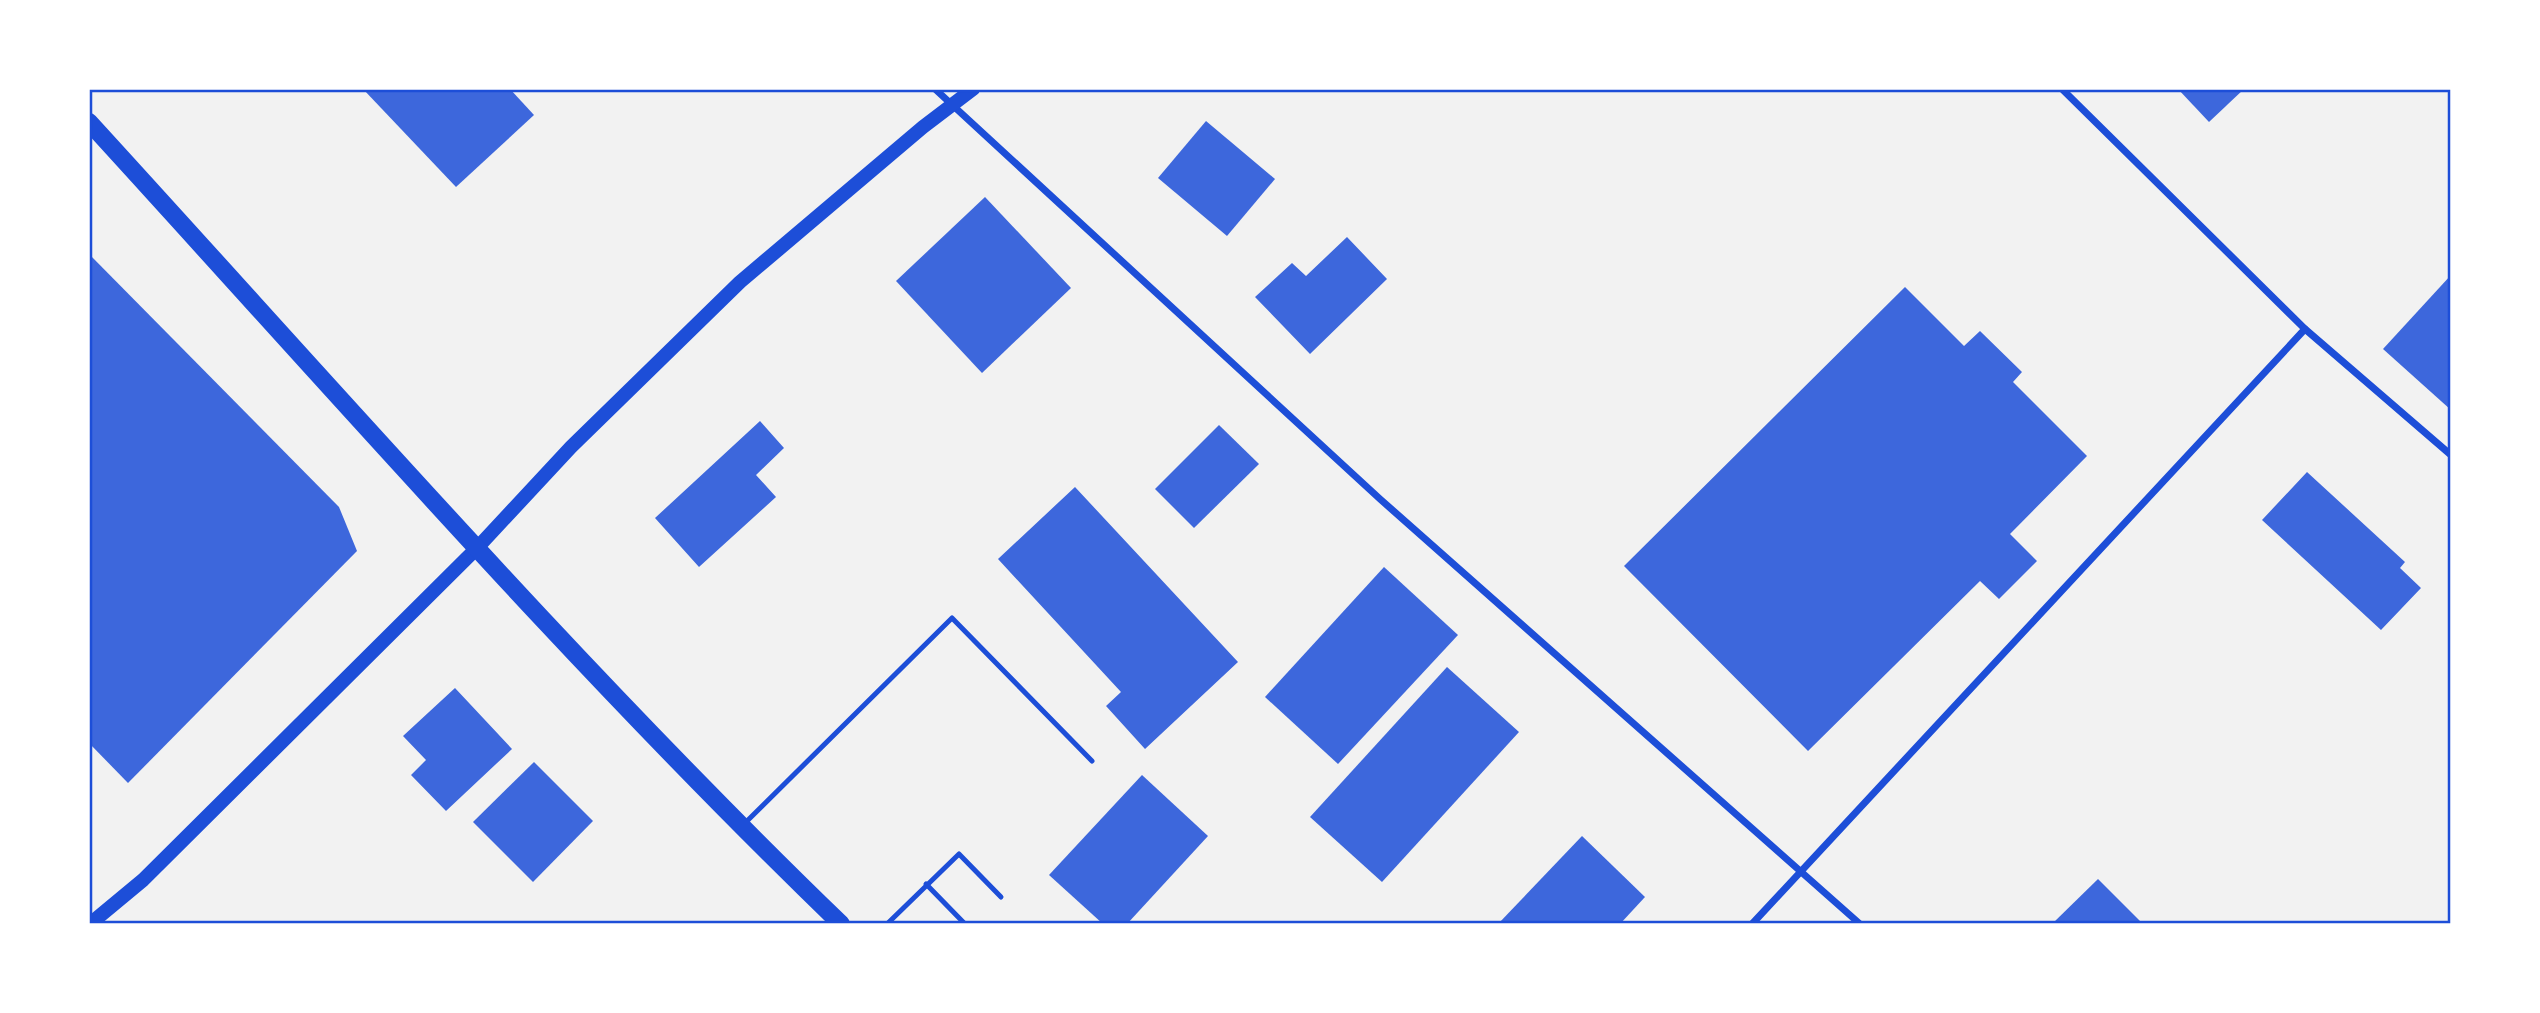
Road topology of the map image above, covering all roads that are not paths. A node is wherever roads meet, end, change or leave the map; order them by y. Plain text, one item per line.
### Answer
1 (936, 89) edge
2 (973, 89) edge
3 (2062, 89) edge
4 (951, 104) junction
5 (89, 122) edge
6 (2305, 329) junction
7 (2451, 455) edge
8 (478, 547) junction
9 (1092, 761) dead end
10 (741, 827) junction
11 (1801, 871) junction
12 (926, 884) junction
13 (1001, 897) dead end
14 (90, 924) edge
15 (841, 924) edge
16 (887, 924) edge
17 (964, 924) edge
18 (1752, 924) edge
19 (1860, 924) edge

1 - 4 street
2 - 4 main road
3 - 6 street
4 - 8 main road
4 - 11 street
5 - 8 main road
6 - 7 street
6 - 11 street
8 - 10 main road
8 - 14 main road
9 - 10 lane
10 - 15 main road
11 - 18 street
11 - 19 street
12 - 13 lane
12 - 16 lane
12 - 17 lane

